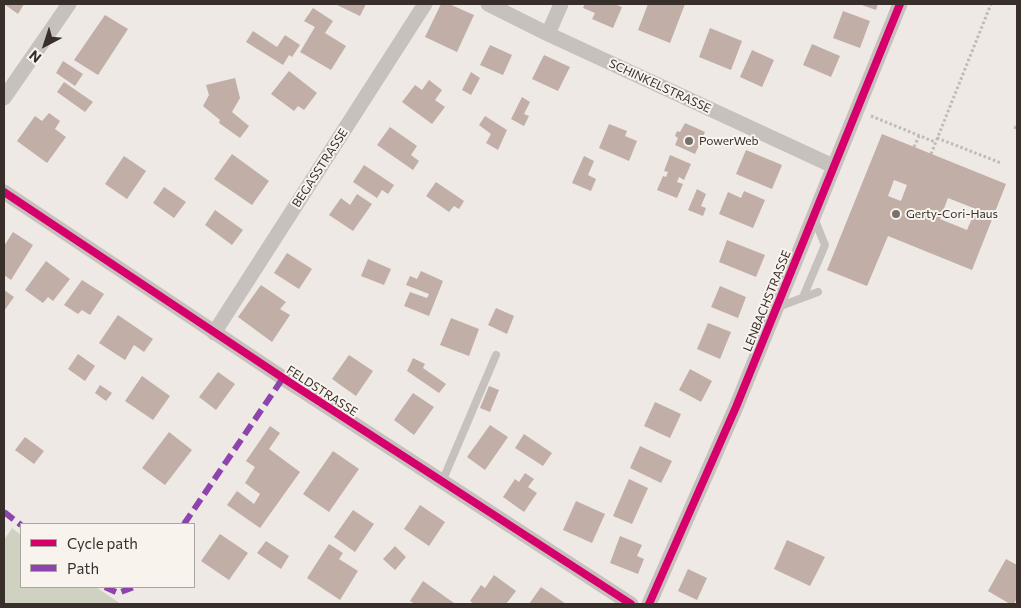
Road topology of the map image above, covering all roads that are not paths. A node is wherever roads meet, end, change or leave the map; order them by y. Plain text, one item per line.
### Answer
1 (69, 4) edge
2 (425, 4) edge
3 (488, 4) edge
4 (561, 4) edge
5 (900, 4) edge
6 (548, 34) junction
7 (4, 98) edge
8 (833, 166) junction
9 (4, 192) edge
10 (813, 216) junction
11 (818, 292) dead end
12 (803, 297) junction
13 (776, 307) junction
14 (214, 333) junction
15 (496, 354) dead end
16 (442, 482) junction
17 (631, 604) edge
18 (649, 604) edge

1 - 7 street
2 - 14 street, BEGASSTRASSE
3 - 6 street, SCHINKELSTRASSE
4 - 6 street
5 - 8 street, LENBACHSTRASSE
6 - 8 street, SCHINKELSTRASSE
8 - 10 street, LENBACHSTRASSE
9 - 14 street, FELDSTRASSE
10 - 12 lane
10 - 13 street, LENBACHSTRASSE
11 - 12 lane
12 - 13 lane
13 - 18 street, LENBACHSTRASSE
14 - 16 street, FELDSTRASSE
15 - 16 lane
16 - 17 street, FELDSTRASSE

